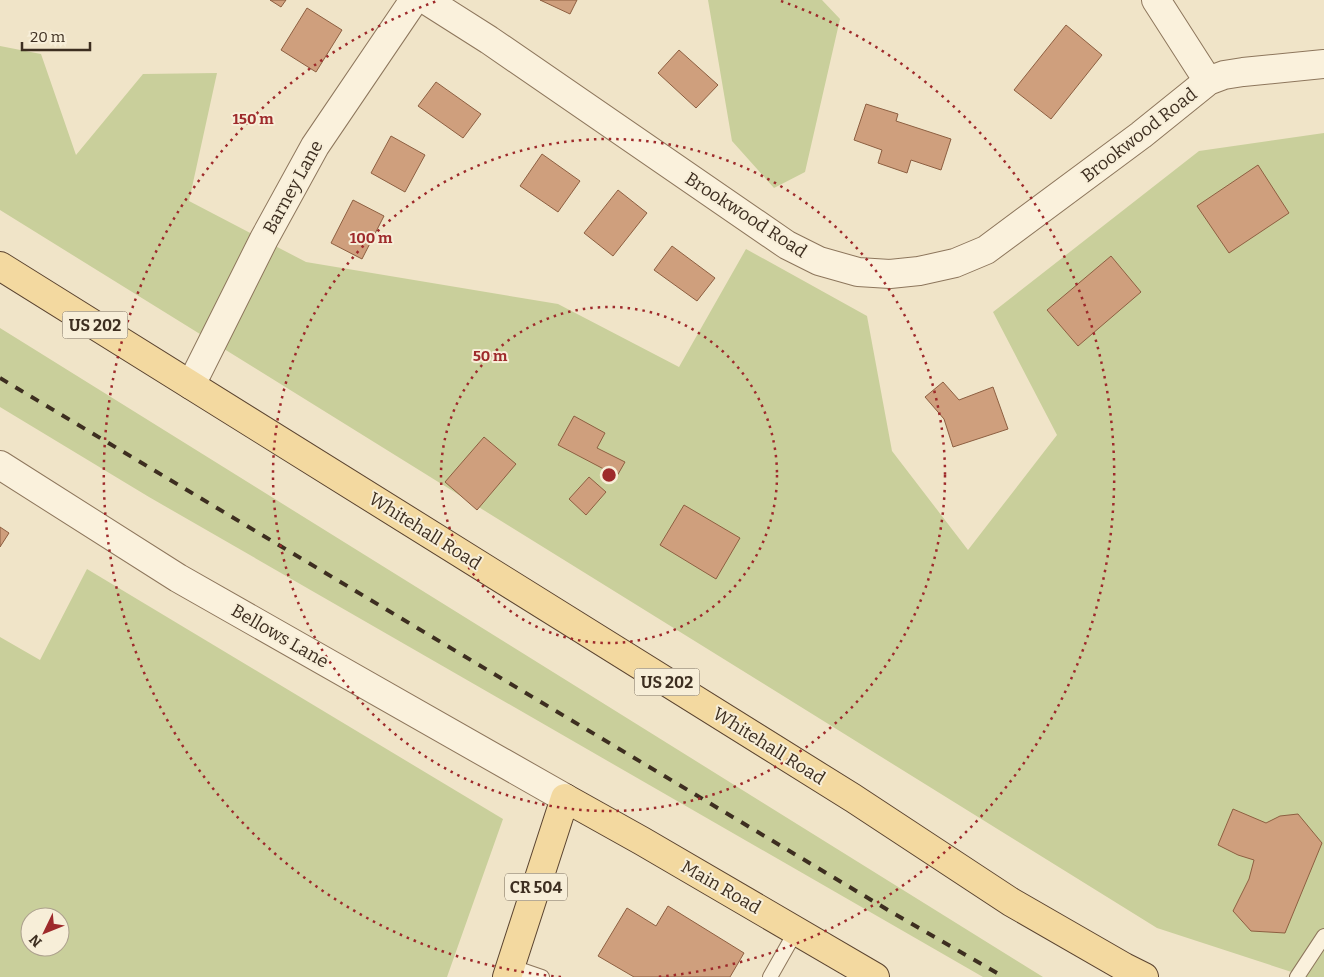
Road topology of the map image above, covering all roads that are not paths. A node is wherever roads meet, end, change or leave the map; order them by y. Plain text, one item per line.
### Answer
1 (414, 0) edge
2 (426, 0) edge
3 (1156, 0) edge
4 (1324, 64) edge
5 (1208, 81) junction
6 (0, 266) edge
7 (191, 385) junction
8 (0, 465) edge
9 (565, 798) junction
10 (796, 931) junction
11 (1324, 936) edge
12 (509, 971) edge
13 (865, 975) edge
14 (542, 977) edge
15 (770, 977) edge
16 (1144, 977) edge
17 (1297, 977) edge

1 - 7 street, Barney Lane
2 - 5 street, Brookwood Road
3 - 5 street
4 - 5 street, Brookwood Road
6 - 7 main road, US 202
7 - 16 main road, Whitehall Road / US 202
8 - 9 street, Bellows Lane
9 - 10 main road, Main Road
9 - 12 main road, CR 504
10 - 13 main road, Main Road
10 - 15 lane
11 - 17 lane
12 - 14 lane

